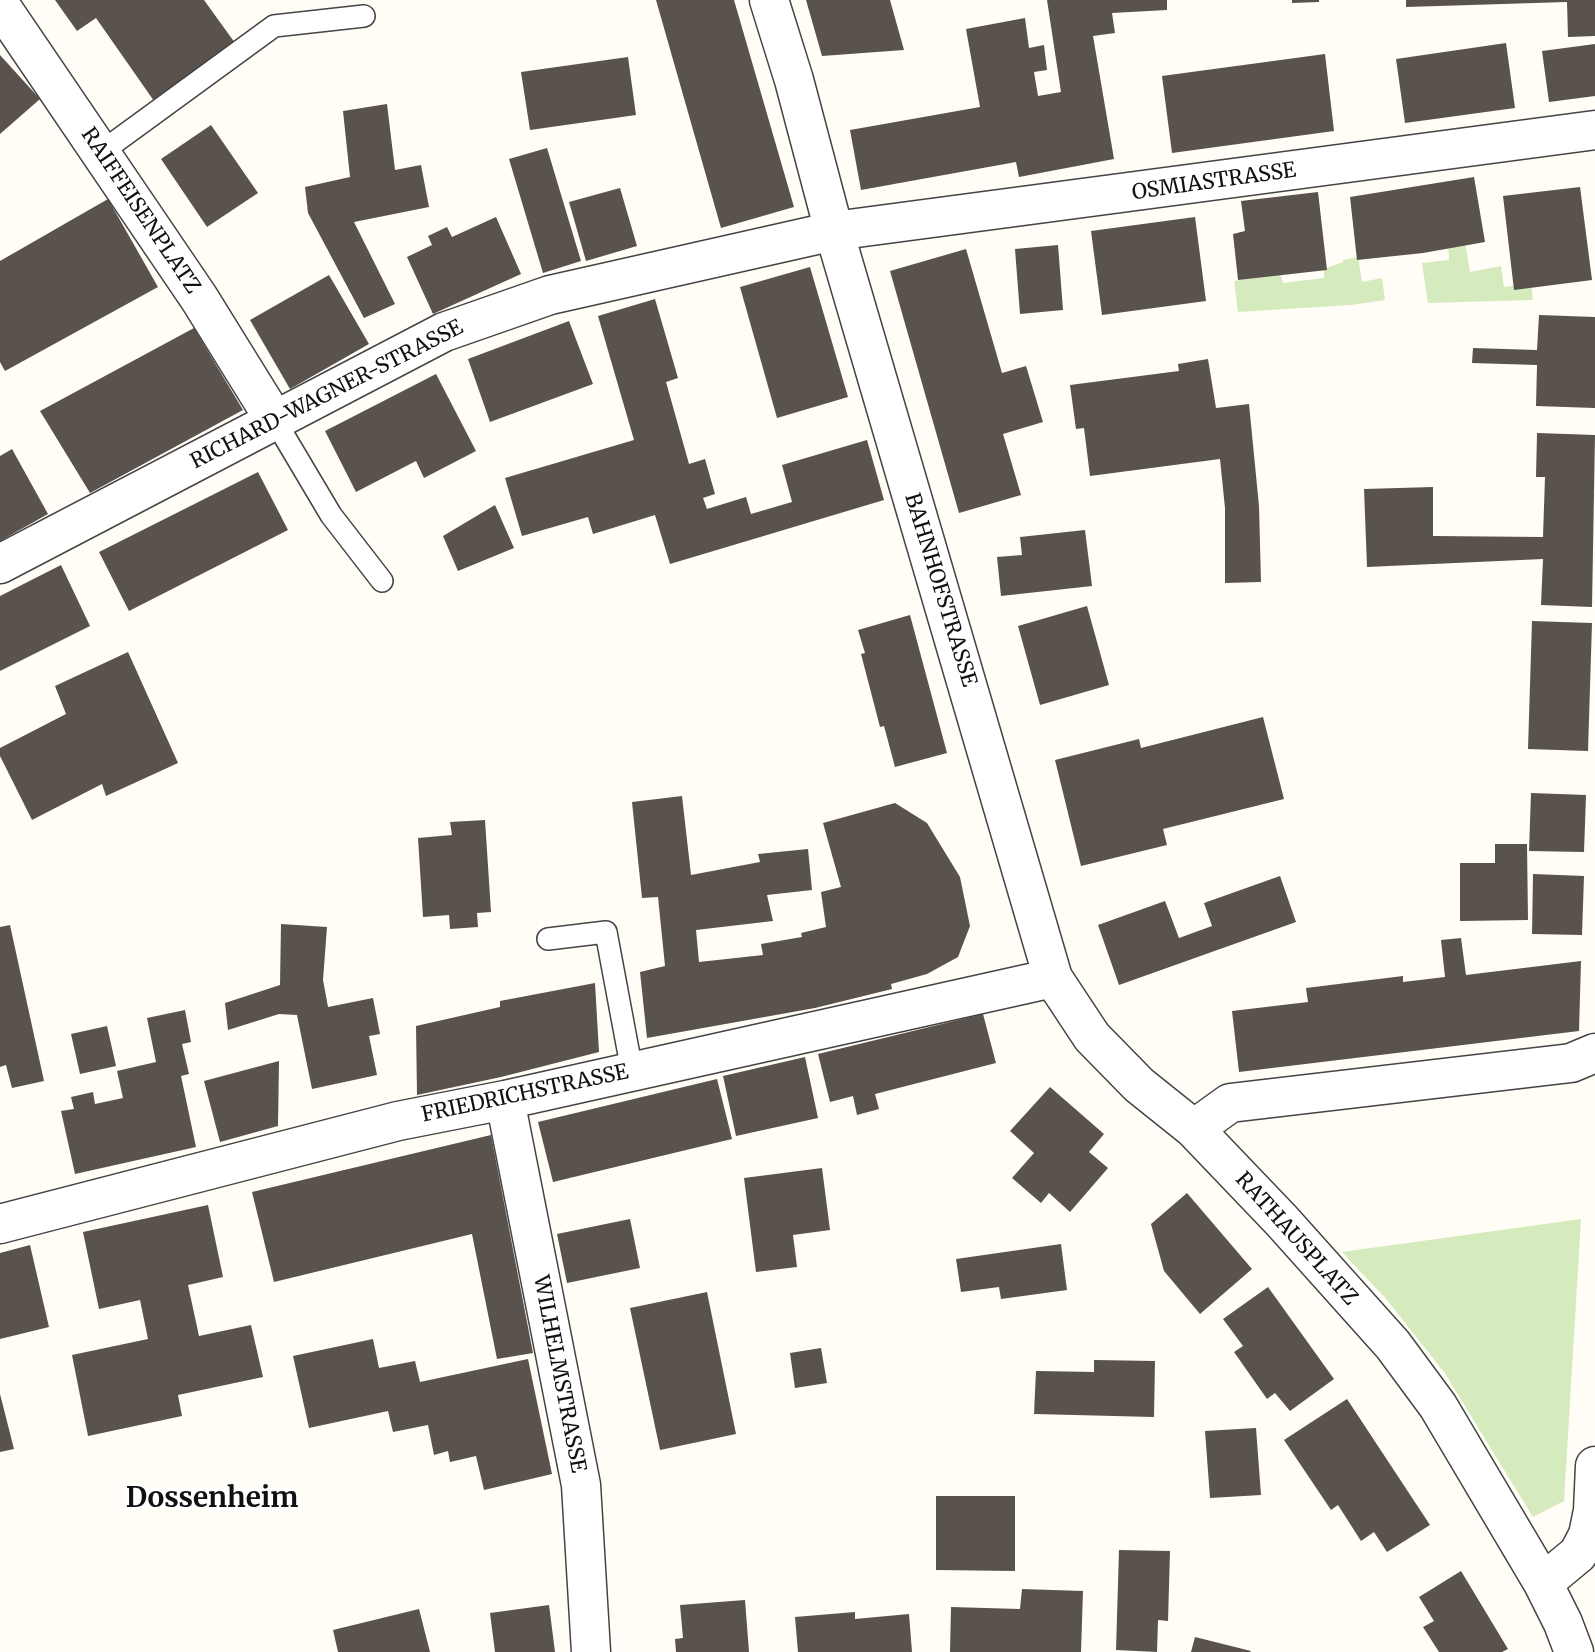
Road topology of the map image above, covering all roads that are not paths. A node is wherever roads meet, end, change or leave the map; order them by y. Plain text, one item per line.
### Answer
1 (769, 0) edge
2 (0, 5) edge
3 (364, 16) dead end
4 (1595, 130) edge
5 (100, 153) junction
6 (834, 232) junction
7 (274, 419) junction
8 (0, 564) edge
9 (382, 580) dead end
10 (548, 939) dead end
11 (1053, 978) junction
12 (1595, 1053) edge
13 (632, 1072) junction
14 (505, 1100) junction
15 (1194, 1129) junction
16 (0, 1224) edge
17 (1595, 1466) edge
18 (1594, 1509) edge
19 (1543, 1583) junction
20 (591, 1652) edge
21 (1574, 1652) edge

1 - 6 street, BAHNHOFSTRASSE
2 - 5 street, RAIFFEISENPLATZ
3 - 5 lane
4 - 6 street, OSMIASTRASSE
5 - 7 street, RAIFFEISENPLATZ
6 - 7 street, RICHARD-WAGNER-STRASSE
6 - 11 street, BAHNHOFSTRASSE
7 - 8 street, RICHARD-WAGNER-STRASSE
7 - 9 lane
10 - 13 lane
11 - 13 street, FRIEDRICHSTRASSE
11 - 15 street, BAHNHOFSTRASSE
12 - 15 street
13 - 14 street, FRIEDRICHSTRASSE
14 - 16 street, FRIEDRICHSTRASSE
14 - 20 street, WILHELMSTRASSE
15 - 19 street, RATHAUSPLATZ
17 - 18 street
18 - 19 street
19 - 21 street, RATHAUSPLATZ

